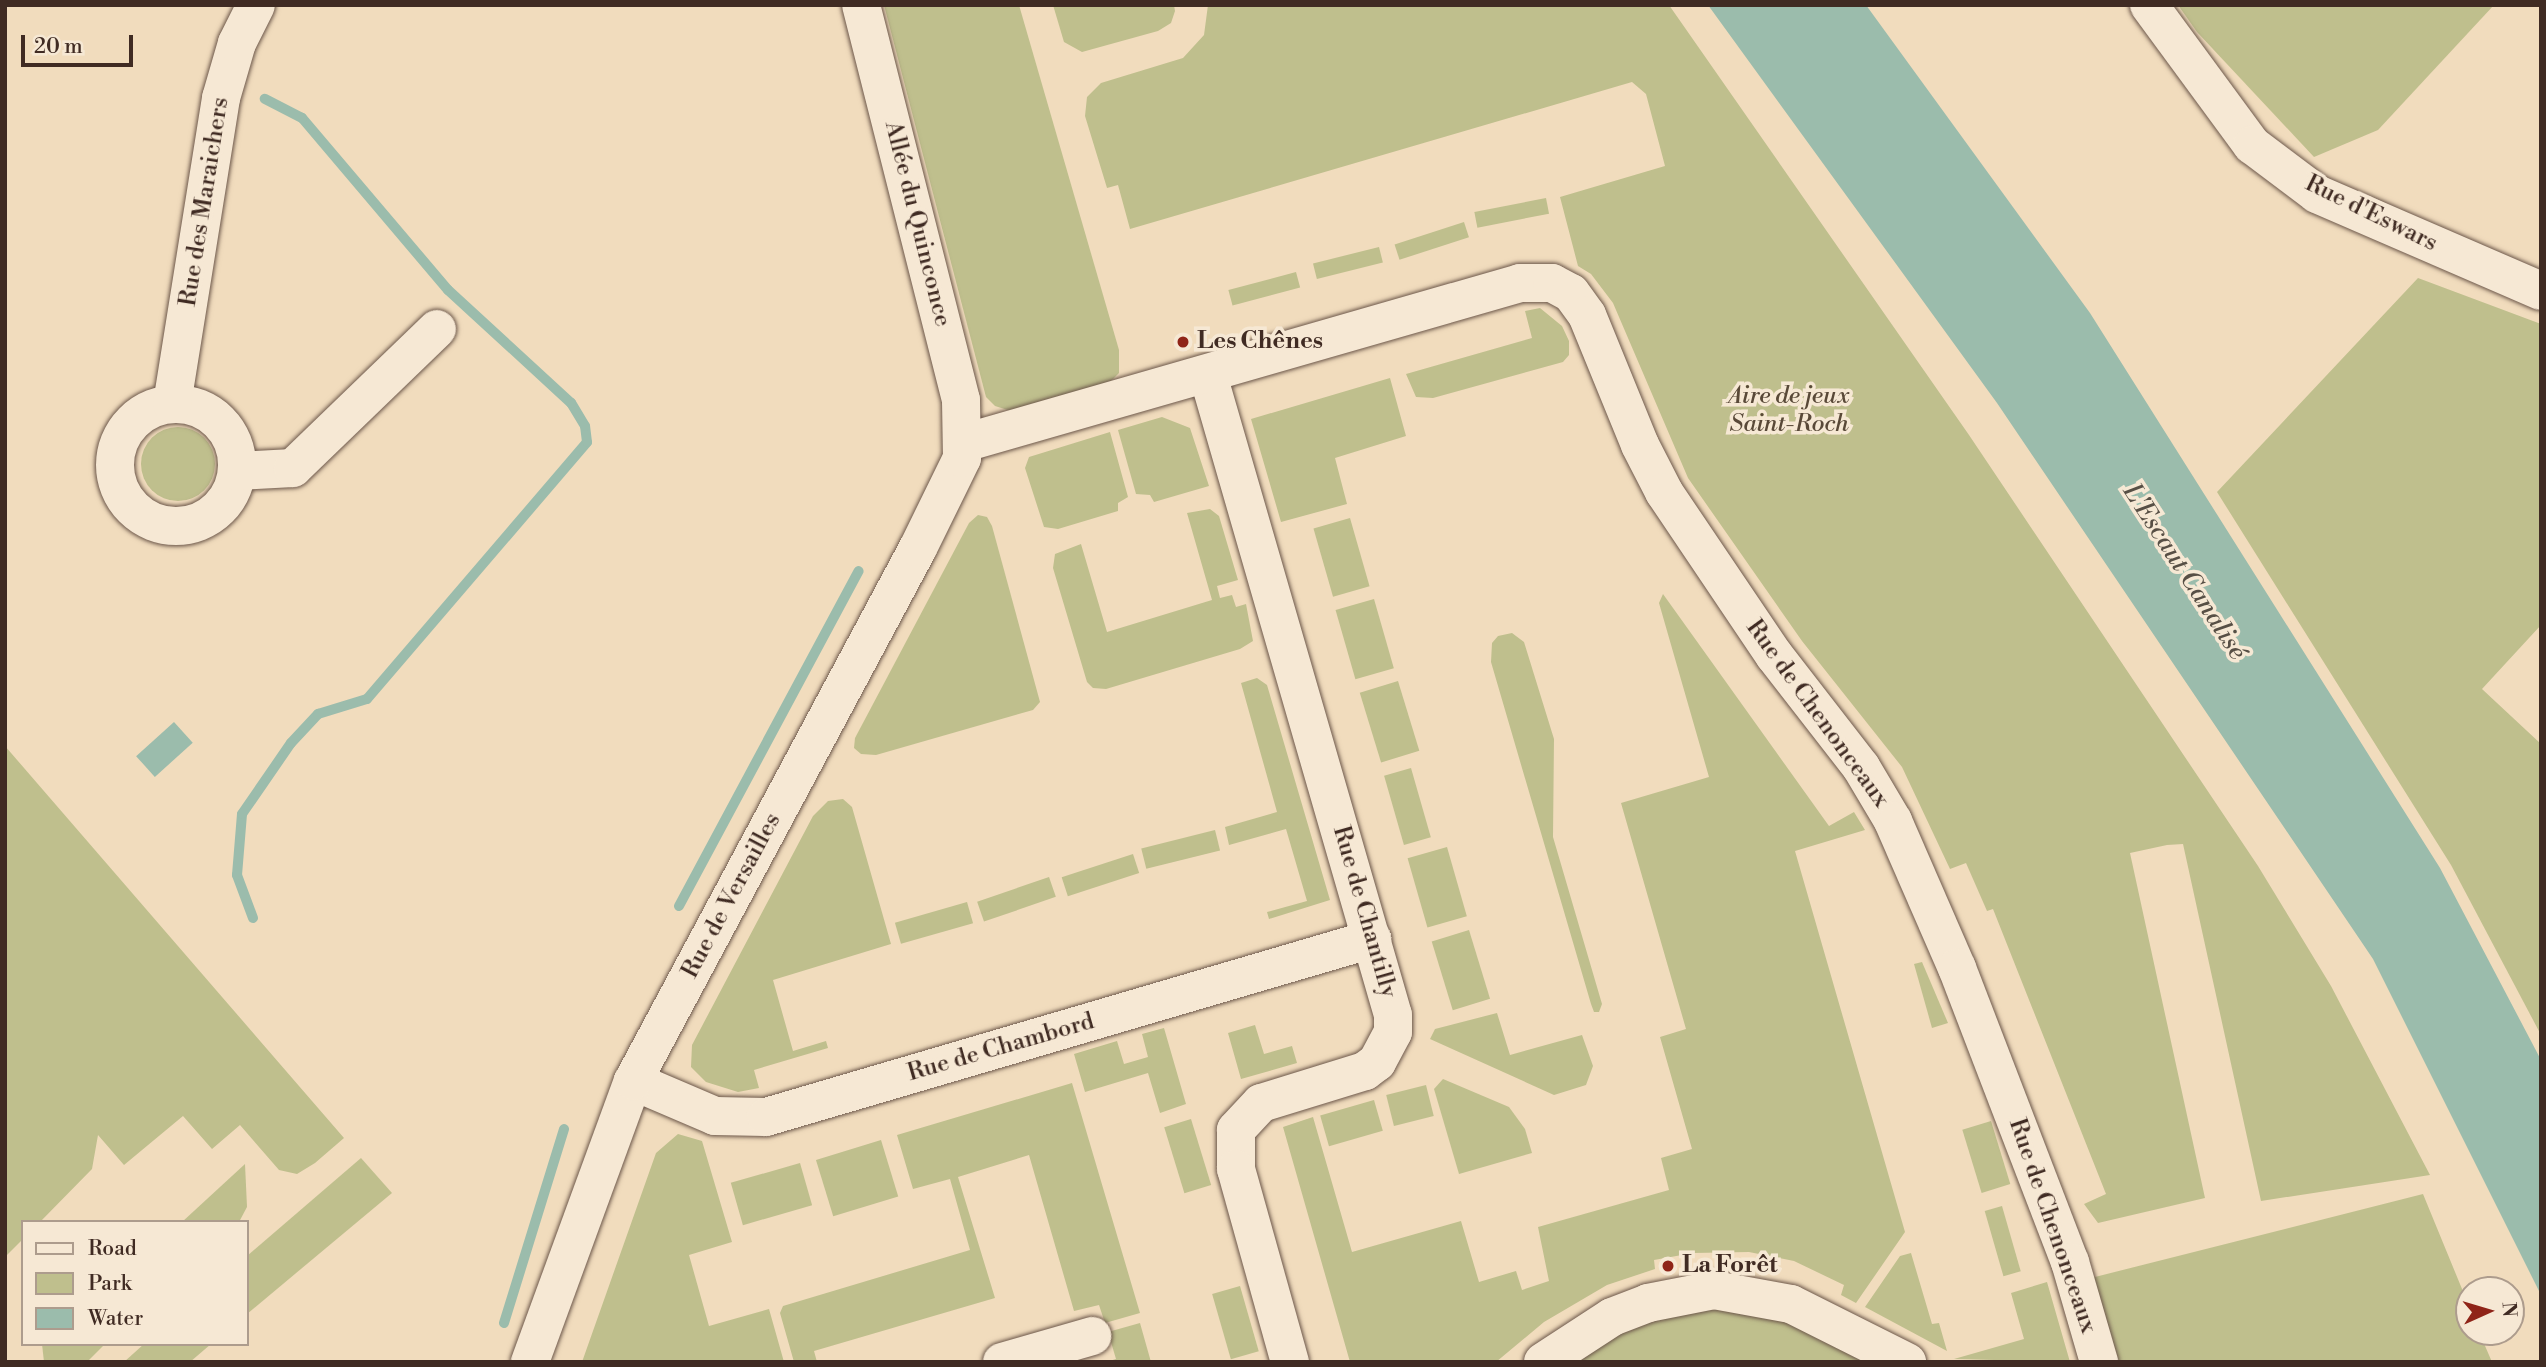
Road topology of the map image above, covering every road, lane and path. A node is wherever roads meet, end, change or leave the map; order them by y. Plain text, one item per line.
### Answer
1 (256, 5) edge
2 (861, 5) edge
3 (2149, 5) edge
4 (2541, 291) edge
5 (437, 329) dead end
6 (1208, 375) junction
7 (172, 404) junction
8 (964, 443) junction
9 (237, 471) junction
10 (1372, 939) junction
11 (632, 1081) junction
12 (1092, 1336) dead end
13 (530, 1362) edge
14 (1002, 1362) edge
15 (1290, 1362) edge
16 (1543, 1362) edge
17 (1907, 1362) edge
18 (2099, 1362) edge

1 - 7 street, Rue des Maraichers
2 - 8 street, Allée du Quinconce
3 - 4 street, Rue d'Eswars
5 - 9 street
6 - 8 street
6 - 10 street, Rue de Chantilly
6 - 18 street, Rue de Chenonceaux
7 - 9 street
7 - 9 street
8 - 11 street, Rue de Versailles
10 - 11 street, Rue de Chambord
10 - 15 street, Rue de Chantilly
11 - 13 street, Rue de Versailles
12 - 14 street
16 - 17 street

